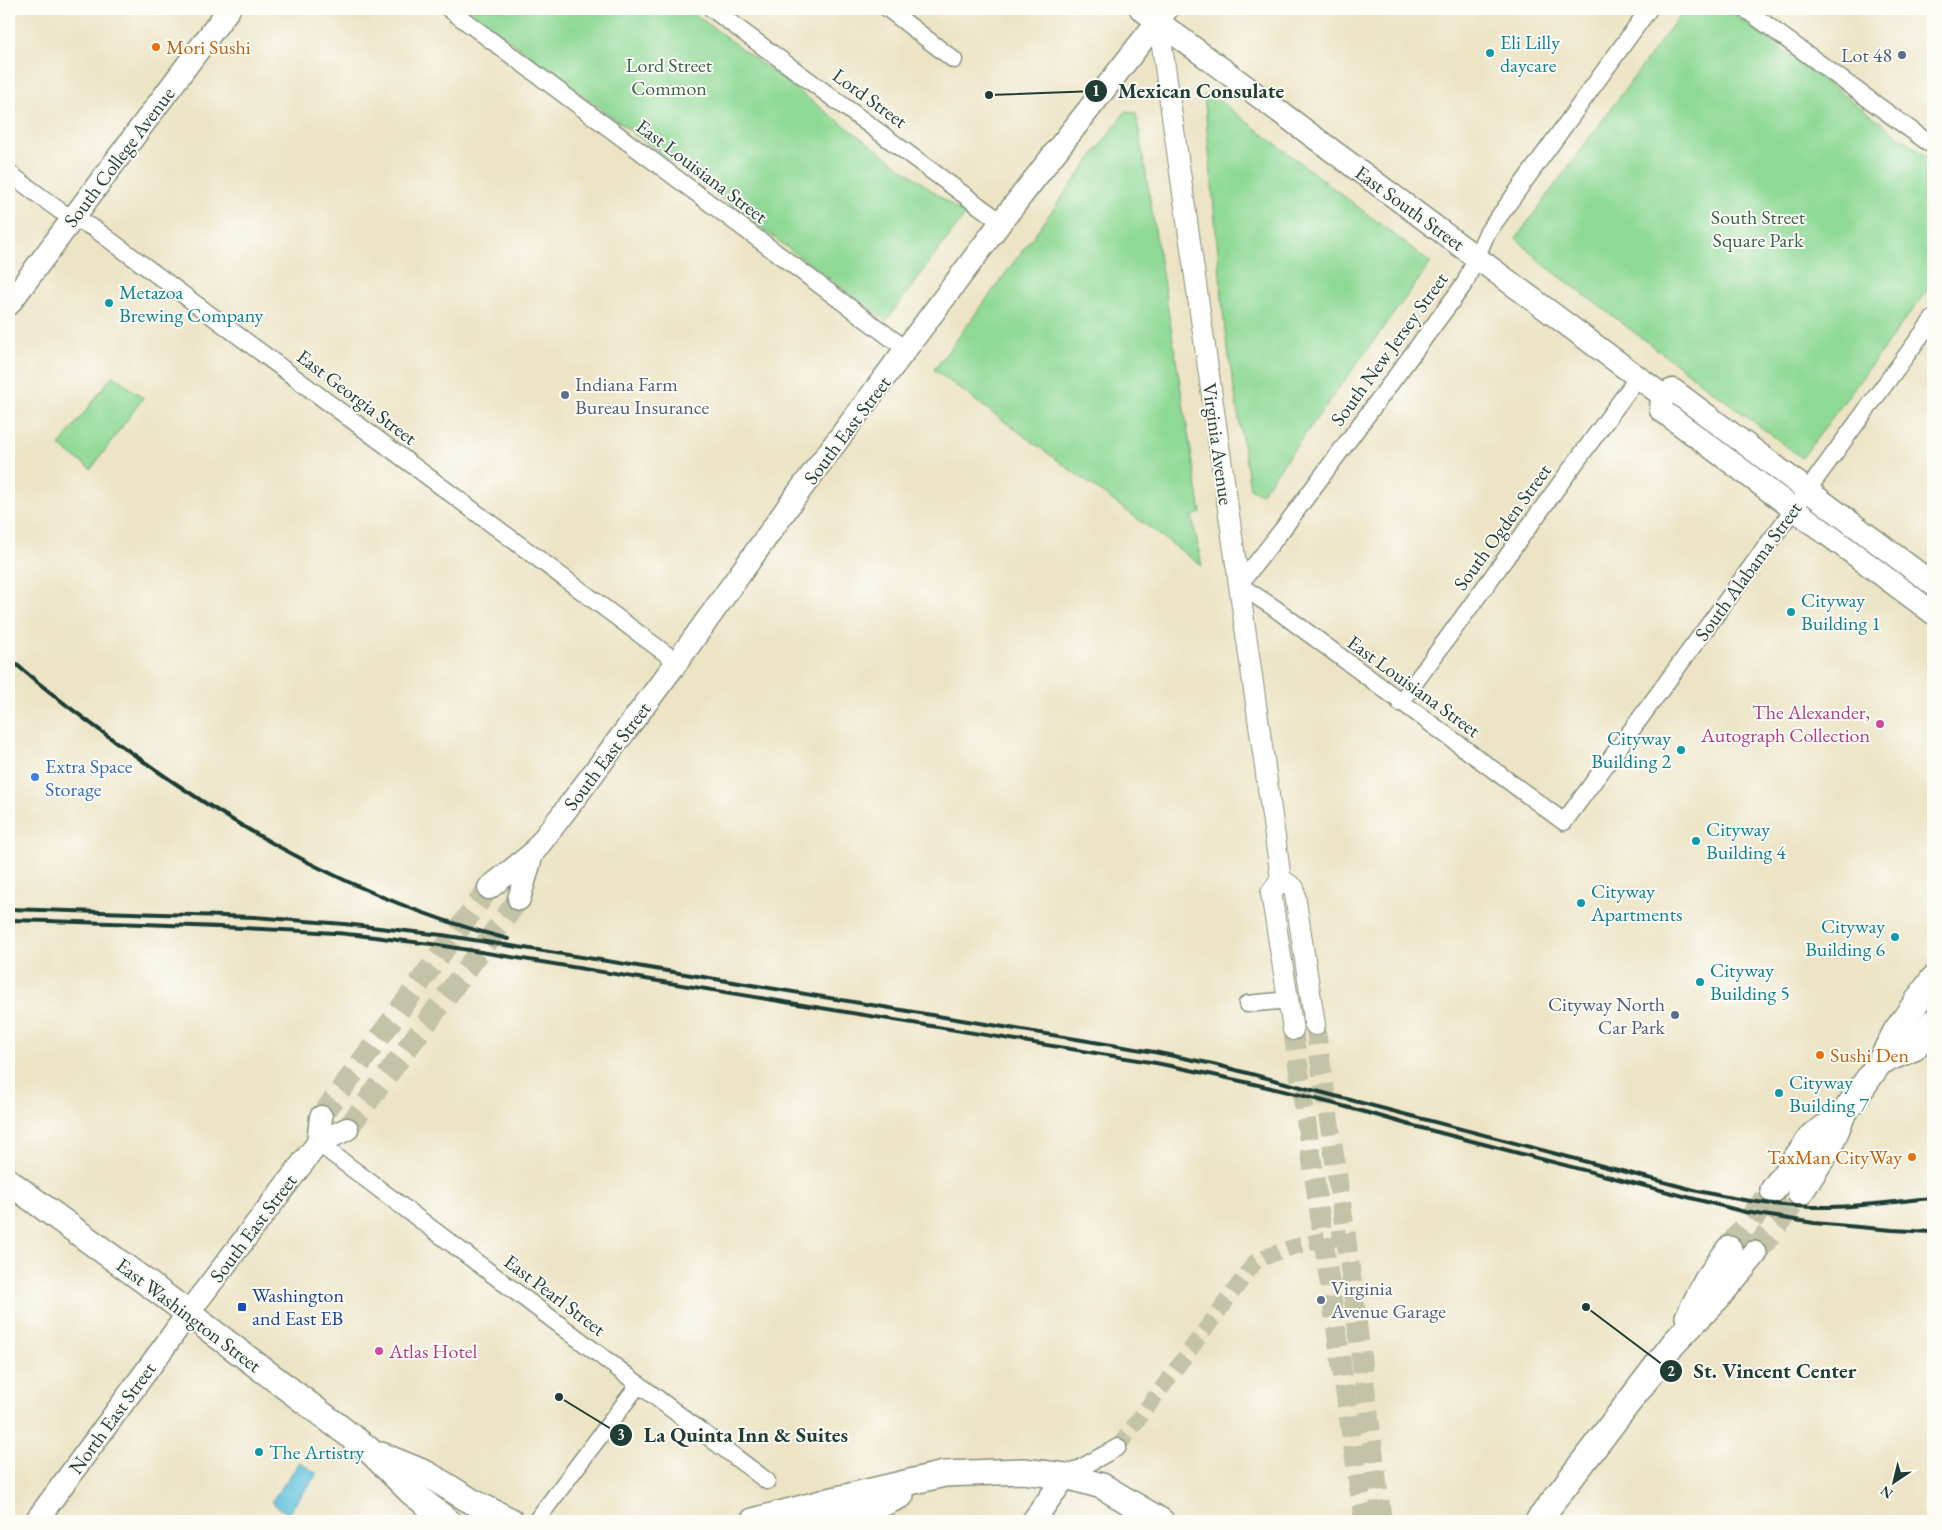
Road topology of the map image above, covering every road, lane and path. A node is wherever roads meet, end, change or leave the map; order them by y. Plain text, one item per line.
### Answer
1 (229, 9) edge
2 (448, 9) edge
3 (712, 9) edge
4 (888, 9) edge
5 (1649, 9) edge
6 (1745, 9) edge
7 (1156, 12) edge
8 (954, 60) dead end
9 (1933, 146) edge
10 (9, 173) edge
11 (73, 218) junction
12 (1002, 222) junction
13 (1476, 257) junction
14 (9, 304) edge
15 (1933, 319) edge
16 (907, 350) junction
17 (1638, 377) junction
18 (1662, 395) junction
19 (1808, 490) junction
20 (1794, 508) junction
21 (1933, 584) edge
22 (1239, 585) junction
23 (1933, 613) edge
24 (677, 662) junction
25 (1400, 703) junction
26 (1564, 822) joint
27 (532, 854) junction
28 (1281, 879) junction
29 (489, 888) tunnel mouth
30 (519, 898) tunnel mouth
31 (1933, 979) edge
32 (1288, 1000) junction
33 (1246, 1004) dead end
34 (1933, 1022) edge
35 (1315, 1025) tunnel mouth
36 (1293, 1030) tunnel mouth
37 (1880, 1062) junction
38 (1842, 1116) junction
39 (320, 1117) tunnel mouth
40 (347, 1129) tunnel mouth
41 (318, 1143) junction
42 (9, 1182) edge
43 (1773, 1190) tunnel mouth
44 (1800, 1193) tunnel mouth
45 (1729, 1249) tunnel mouth
46 (1754, 1254) tunnel mouth
47 (188, 1313) junction
48 (1674, 1342) junction
49 (639, 1384) junction
50 (1118, 1447) tunnel mouth
51 (368, 1449) junction
52 (944, 1474) junction
53 (1066, 1476) junction
54 (767, 1481) dead end
55 (1564, 1488) junction
56 (853, 1519) edge
57 (36, 1521) edge
58 (448, 1521) edge
59 (511, 1521) edge
60 (536, 1521) edge
61 (753, 1521) edge
62 (830, 1521) edge
63 (1033, 1521) edge
64 (1161, 1521) edge
65 (1526, 1521) edge
66 (1538, 1521) edge

1 - 11 main road, South College Avenue
2 - 16 street, East Louisiana Street
3 - 12 street, Lord Street
4 - 8 street
5 - 13 street, South New Jersey Street
6 - 9 street
7 - 12 main road, South East Street
7 - 13 main road, East South Street
7 - 22 street, Virginia Avenue
10 - 11 street, East Georgia Street
11 - 14 main road, South College Avenue
11 - 24 street, East Georgia Street
12 - 16 main road, South East Street
13 - 17 main road, East South Street
13 - 22 street, South New Jersey Street
15 - 19 street, South Alabama Street
16 - 24 main road, South East Street
17 - 18 main road, East South Street
17 - 25 street, South Ogden Street
18 - 19 main road, East South Street
18 - 20 main road
19 - 20 street, South Alabama Street
19 - 21 main road, East South Street
20 - 23 main road
20 - 26 street, South Alabama Street
22 - 25 street, East Louisiana Street
22 - 28 street, Virginia Avenue
24 - 27 main road, South East Street
25 - 26 street, East Louisiana Street
27 - 29 main road, South East Street
27 - 30 main road, South East Street
28 - 32 street
28 - 35 street
31 - 37 main road
32 - 33 street
32 - 36 street
34 - 37 main road
37 - 38 main road
38 - 43 main road
38 - 44 main road
39 - 41 main road
40 - 41 main road, South East Street
41 - 47 main road, South East Street
41 - 49 street, East Pearl Street
42 - 47 main road, East Washington Street
45 - 48 main road
46 - 48 main road
47 - 51 main road, East Washington Street
47 - 57 main road, North East Street
48 - 55 main road
49 - 54 street, East Pearl Street
49 - 60 street
50 - 53 street
51 - 58 main road, East Washington Street
51 - 59 main road, East Washington Street
52 - 53 main road
52 - 56 main road
52 - 61 main road
53 - 63 main road
53 - 64 main road
55 - 65 main road
55 - 66 main road
56 - 62 main road

